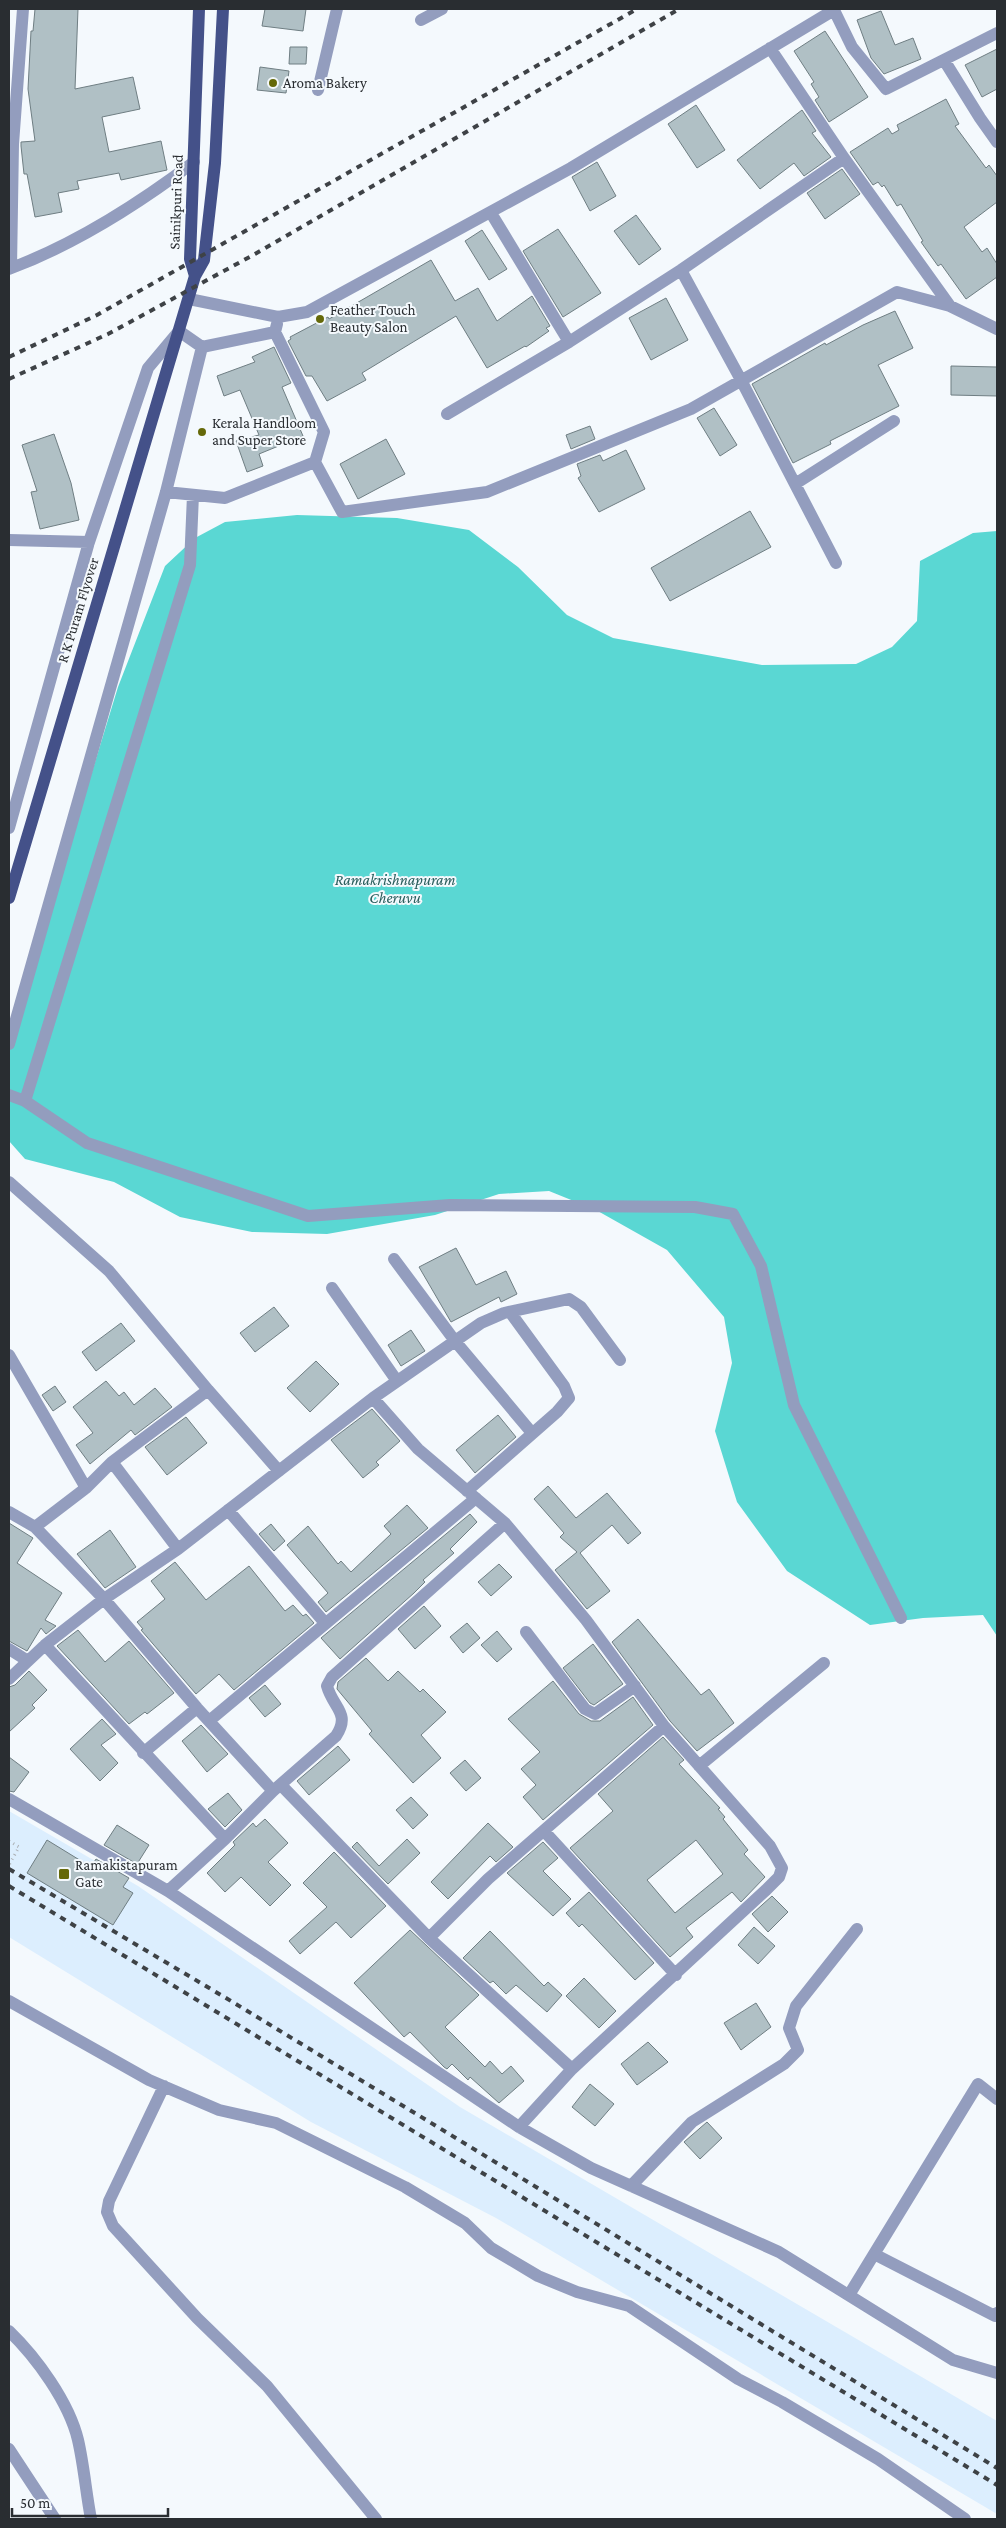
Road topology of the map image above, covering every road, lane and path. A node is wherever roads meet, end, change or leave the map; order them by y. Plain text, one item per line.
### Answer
1 (23, 9) edge
2 (199, 9) edge
3 (223, 9) edge
4 (337, 9) edge
5 (442, 9) edge
6 (421, 20) dead end
7 (997, 32) edge
8 (770, 48) junction
9 (944, 60) junction
10 (318, 90) dead end
11 (997, 142) edge
12 (844, 158) junction
13 (194, 162) junction
14 (491, 212) junction
15 (10, 268) edge
16 (681, 270) junction
17 (195, 276) junction
18 (188, 299) junction
19 (950, 306) junction
20 (278, 317) junction
21 (997, 330) edge
22 (179, 331) junction
23 (275, 332) junction
24 (569, 342) junction
25 (202, 346) junction
26 (741, 380) junction
27 (447, 414) dead end
28 (894, 420) dead end
29 (315, 462) junction
30 (795, 484) junction
31 (166, 492) junction
32 (193, 495) junction
33 (9, 540) edge
34 (89, 542) junction
35 (836, 563) dead end
36 (9, 828) edge
37 (9, 898) edge
38 (9, 1044) edge
39 (9, 1095) edge
40 (25, 1101) junction
41 (9, 1182) edge
42 (394, 1259) dead end
43 (332, 1288) dead end
44 (510, 1312) junction
45 (455, 1340) junction
46 (9, 1355) edge
47 (620, 1360) dead end
48 (397, 1381) junction
49 (208, 1390) junction
50 (373, 1398) junction
51 (532, 1434) junction
52 (112, 1462) junction
53 (279, 1471) junction
54 (86, 1488) junction
55 (471, 1494) junction
56 (228, 1510) junction
57 (9, 1512) edge
58 (504, 1523) junction
59 (35, 1527) junction
60 (178, 1548) junction
61 (104, 1599) junction
62 (901, 1618) dead end
63 (325, 1623) junction
64 (526, 1632) dead end
65 (45, 1645) junction
66 (9, 1649) edge
67 (28, 1661) junction
68 (824, 1662) dead end
69 (9, 1679) edge
70 (635, 1686) junction
71 (197, 1708) junction
72 (209, 1721) junction
73 (664, 1726) junction
74 (143, 1752) junction
75 (698, 1766) junction
76 (277, 1788) junction
77 (9, 1799) edge
78 (544, 1831) junction
79 (225, 1839) junction
80 (9, 1841) edge
81 (9, 1866) edge
82 (168, 1891) junction
83 (856, 1929) dead end
84 (429, 1938) junction
85 (676, 1975) junction
86 (9, 2001) edge
87 (572, 2069) junction
88 (164, 2086) junction
89 (997, 2099) edge
90 (519, 2126) junction
91 (631, 2186) junction
92 (874, 2254) junction
93 (849, 2295) junction
94 (997, 2313) edge
95 (9, 2330) edge
96 (997, 2373) edge
97 (9, 2448) edge
98 (55, 2519) edge
99 (91, 2519) edge
100 (376, 2519) edge
101 (965, 2519) edge

1 - 15 street
2 - 13 main road, Sainikpuri Road
3 - 17 main road, Sainikpuri Road
4 - 10 street
5 - 6 street
7 - 9 street
8 - 9 street
8 - 12 street
8 - 14 street
9 - 11 street
12 - 16 street
12 - 19 street
13 - 15 street
13 - 17 main road, Sainikpuri Road
14 - 20 street
14 - 24 street
16 - 24 street
16 - 26 street
17 - 18 main road, R K Puram Flyover
18 - 20 street
18 - 22 main road, R K Puram Flyover
19 - 21 street
19 - 26 street
20 - 23 street
22 - 25 street
22 - 34 street
22 - 37 main road, R K Puram Flyover
23 - 25 street
23 - 29 street
24 - 27 street
25 - 31 street
26 - 29 street
26 - 30 street
28 - 30 street
29 - 32 street
30 - 35 street
31 - 32 street
31 - 38 street
32 - 40 street
33 - 34 street
34 - 36 street
39 - 40 street
40 - 62 street
41 - 49 street
42 - 45 street
43 - 48 street
44 - 45 street
44 - 47 street
44 - 51 street
45 - 48 street
45 - 51 street
46 - 54 street
48 - 50 street
49 - 52 street
49 - 53 street
50 - 53 street
50 - 55 street
51 - 55 street
52 - 54 street
52 - 60 street
53 - 56 street
54 - 59 street
55 - 58 street
55 - 63 street
56 - 60 street
56 - 63 street
57 - 59 street
58 - 70 street
58 - 76 street
59 - 61 street
60 - 61 street
61 - 65 street
61 - 71 street
63 - 72 street
64 - 70 street
65 - 67 street
65 - 74 street
66 - 67 street
67 - 69 street
68 - 75 street
70 - 73 street
71 - 72 street
71 - 74 street
72 - 76 street
73 - 75 street
73 - 78 street
74 - 79 street
75 - 85 street
76 - 79 street
76 - 84 street
77 - 82 street
78 - 84 street
78 - 85 street
79 - 82 street
80 - 81 path
82 - 90 street
83 - 91 street
84 - 87 street
85 - 87 street
86 - 88 street
87 - 90 street
88 - 100 street
88 - 101 street
89 - 92 street
90 - 91 street
91 - 93 street
92 - 93 street
92 - 94 street
93 - 96 street
95 - 99 street
97 - 98 street

